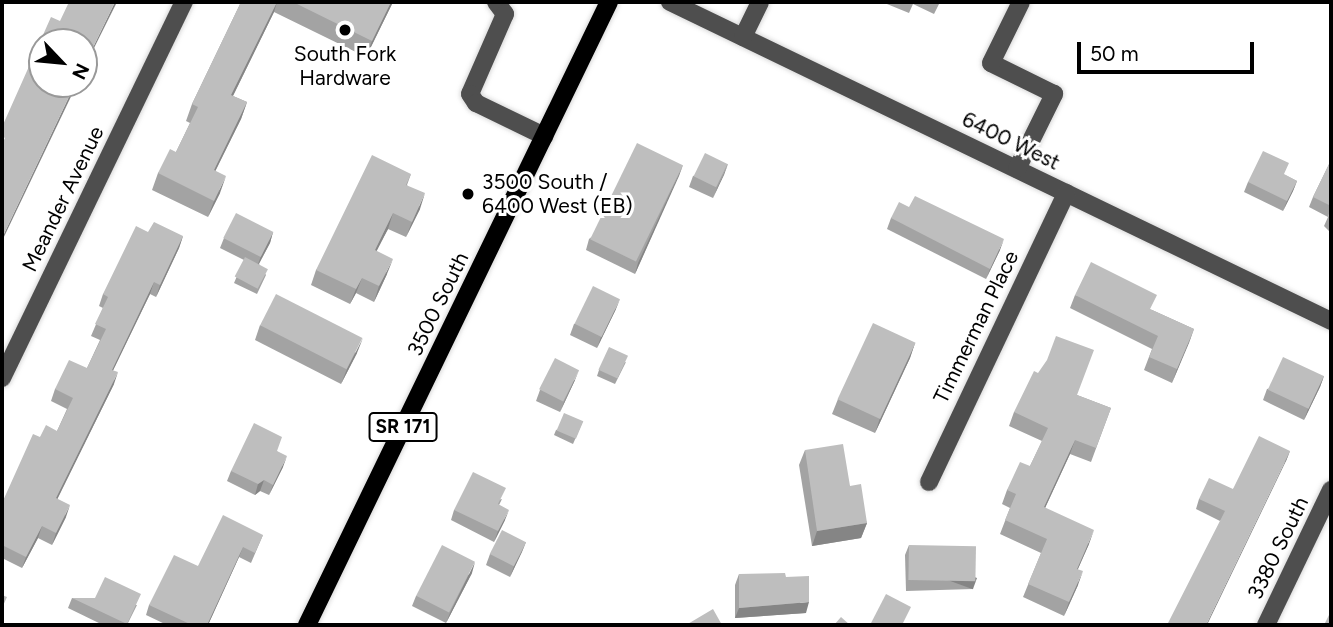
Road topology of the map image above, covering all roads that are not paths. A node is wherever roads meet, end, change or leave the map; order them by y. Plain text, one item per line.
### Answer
1 (184, 2) edge
2 (496, 2) edge
3 (610, 2) edge
4 (670, 2) edge
5 (760, 2) edge
6 (1021, 2) edge
7 (743, 37) junction
8 (544, 136) junction
9 (1017, 169) junction
10 (1066, 193) junction
11 (1331, 321) edge
12 (2, 378) edge
13 (929, 482) dead end
14 (1331, 490) edge
15 (307, 625) edge
16 (1266, 625) edge

1 - 12 street, Meander Avenue
2 - 8 street
3 - 8 main road, 3500 South / SR 171
4 - 7 street, 6400 West
5 - 7 street
6 - 9 street
7 - 9 street, 6400 West
8 - 15 main road, 3500 South / SR 171
9 - 10 street, 6400 West
10 - 11 street, 6400 West
10 - 13 street, Timmerman Place
14 - 16 street, 3380 South

